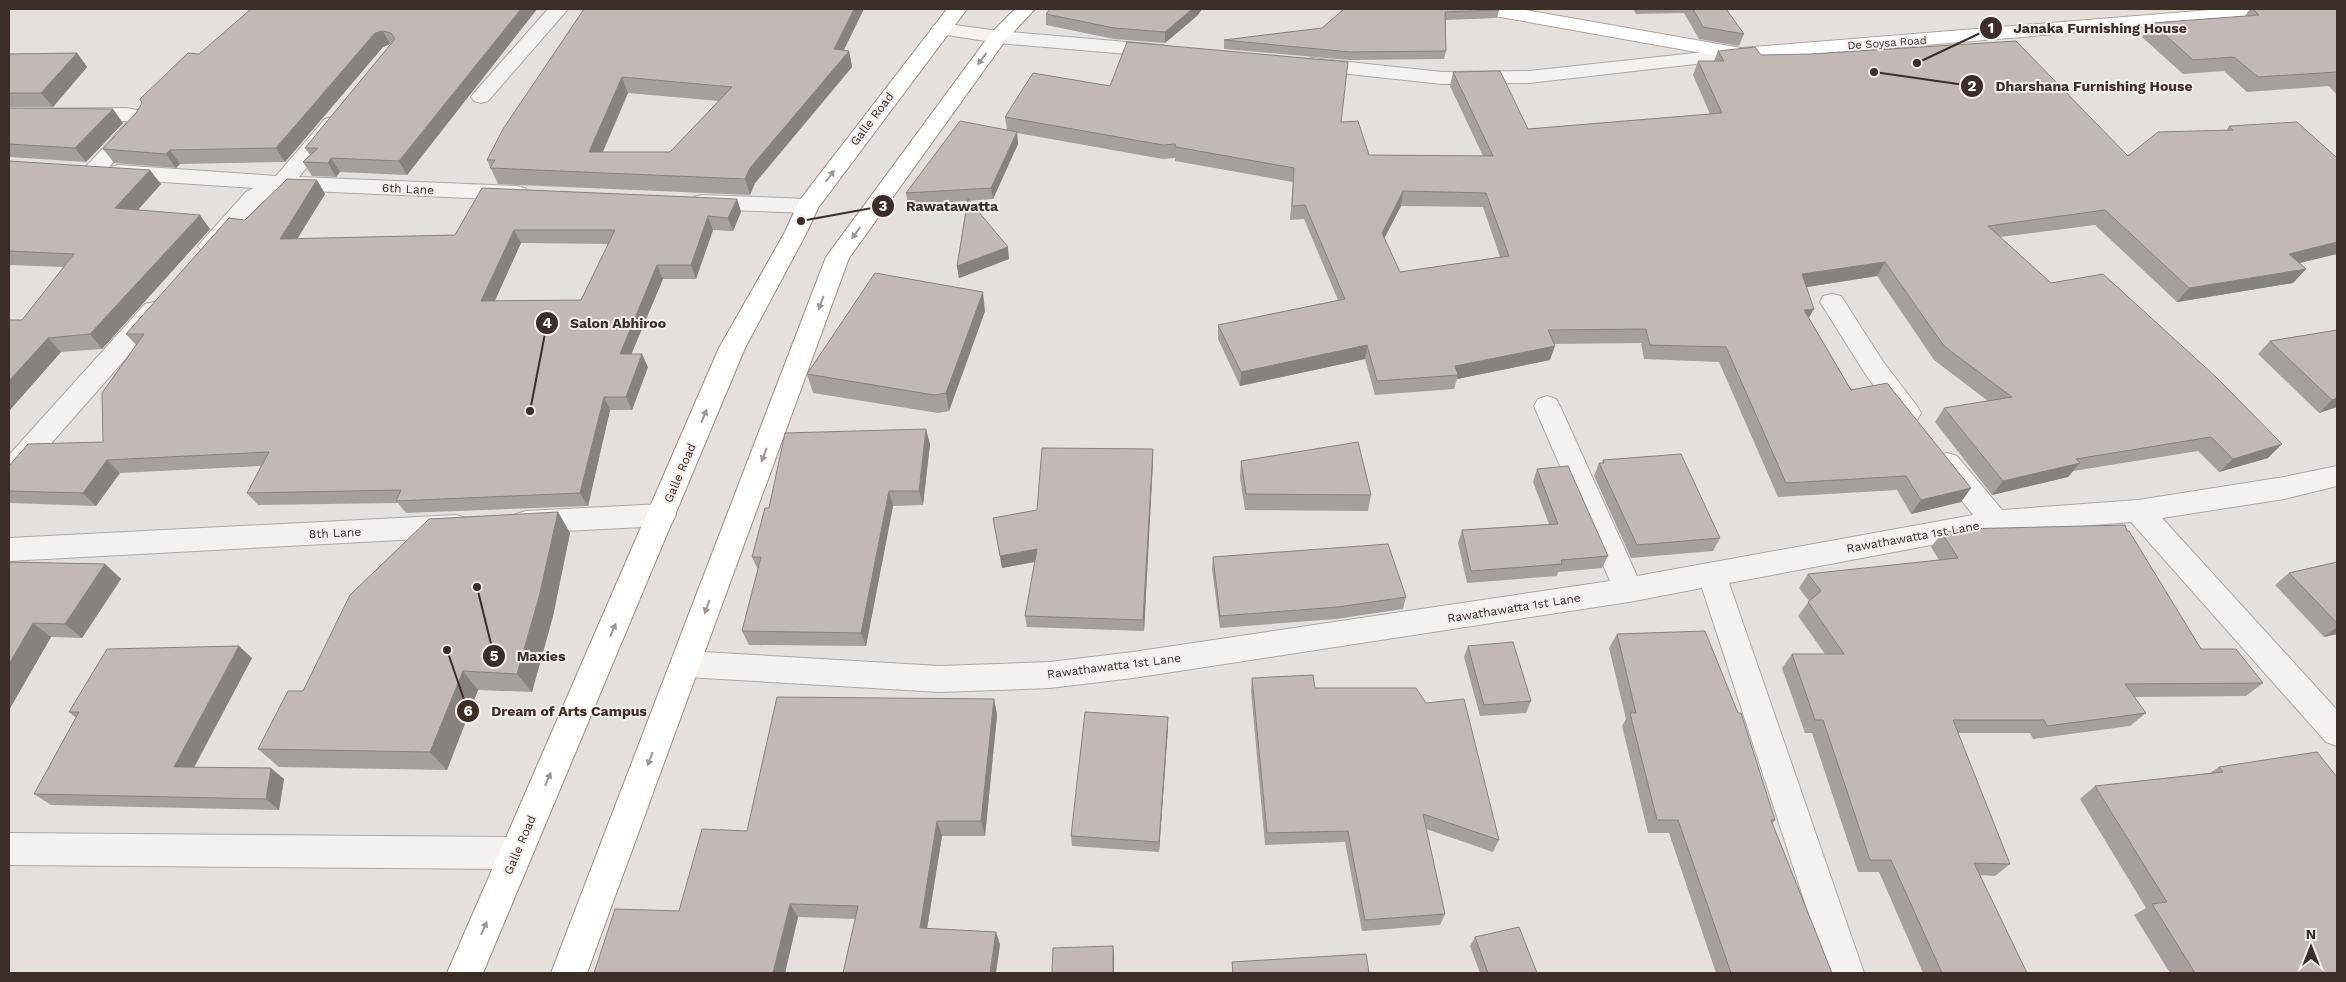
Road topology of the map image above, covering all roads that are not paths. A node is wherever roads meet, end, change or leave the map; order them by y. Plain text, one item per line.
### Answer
1 (558, 9) edge
2 (956, 9) edge
3 (1025, 9) edge
4 (1489, 9) edge
5 (2288, 9) edge
6 (941, 29) junction
7 (998, 38) junction
8 (1184, 53) edge
9 (1741, 54) junction
10 (1291, 62) edge
11 (481, 97) dead end
12 (343, 110) edge
13 (9, 116) edge
14 (282, 183) junction
15 (539, 194) edge
16 (678, 201) edge
17 (807, 206) junction
18 (194, 264) edge
19 (168, 294) edge
20 (1832, 302) dead end
21 (1547, 406) dead end
22 (9, 473) edge
23 (2337, 476) edge
24 (2138, 511) junction
25 (662, 515) junction
26 (1995, 522) junction
27 (9, 550) edge
28 (1712, 576) junction
29 (1629, 590) junction
30 (686, 664) junction
31 (2337, 732) edge
32 (9, 848) edge
33 (516, 853) junction
34 (465, 973) edge
35 (569, 973) edge
36 (1846, 973) edge

1 - 11 street
2 - 6 main road, Galle Road
3 - 7 main road
4 - 9 main road, De Soysa Road
5 - 9 main road, De Soysa Road
6 - 7 street
17 -> 6 main road, Galle Road
7 - 8 street
7 -> 30 main road
9 - 10 street
12 - 14 street
13 - 14 street, 6th Lane
14 - 15 street, 6th Lane
14 - 18 street
16 - 17 street
25 -> 17 main road, Galle Road
19 - 22 street
20 - 26 street
21 - 29 street
23 - 24 street, Rawathawatta 1st Lane
24 - 26 street, Rawathawatta 1st Lane
24 - 31 street
25 - 27 street, 8th Lane
33 -> 25 main road, Galle Road
26 - 28 street, Rawathawatta 1st Lane
28 - 29 street, Rawathawatta 1st Lane
28 - 36 street
29 - 30 street, Rawathawatta 1st Lane
30 -> 35 main road
32 - 33 street
34 -> 33 main road, Galle Road

